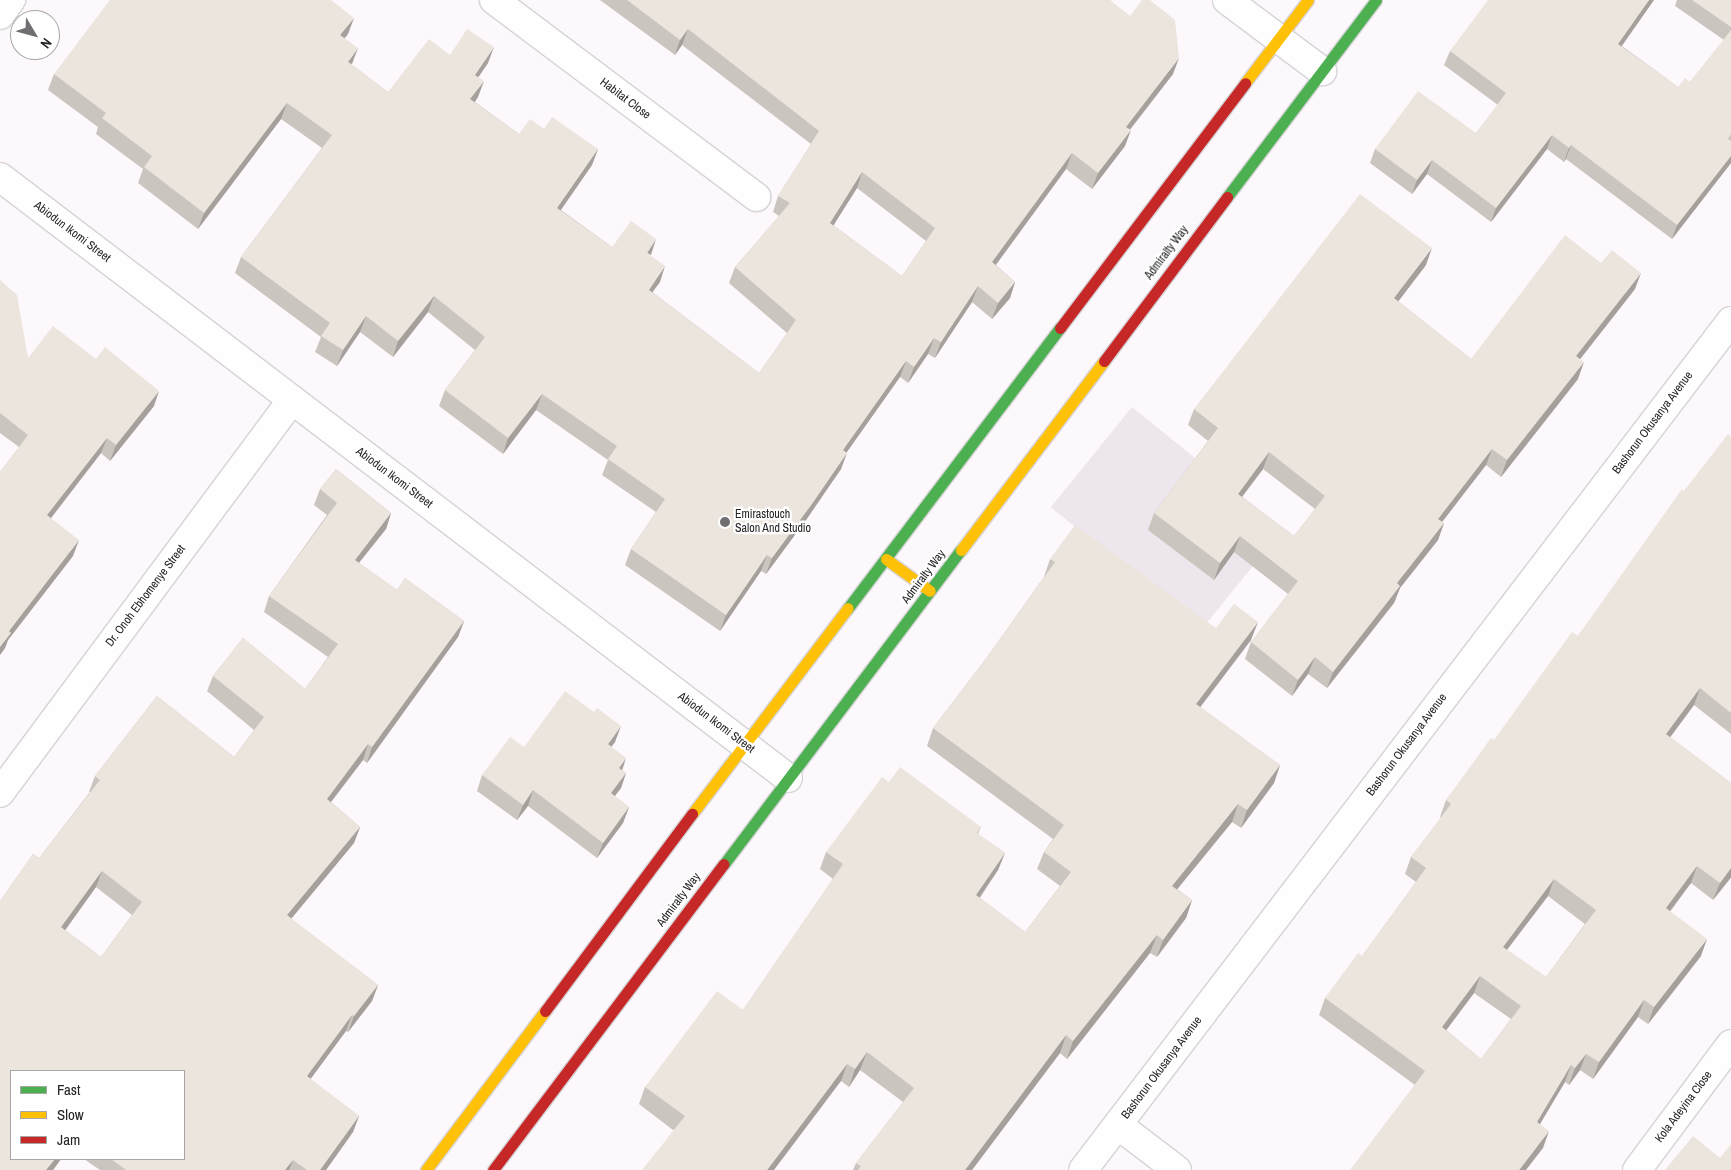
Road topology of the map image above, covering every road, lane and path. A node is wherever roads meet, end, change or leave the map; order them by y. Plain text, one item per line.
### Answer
1 (12, 0) edge
2 (494, 0) edge
3 (1227, 0) edge
4 (1308, 0) edge
5 (1376, 0) edge
6 (0, 15) edge
7 (1278, 38) junction
8 (1322, 71) junction
9 (0, 177) edge
10 (756, 197) dead end
11 (1731, 321) edge
12 (292, 400) junction
13 (886, 559) junction
14 (930, 591) junction
15 (744, 745) junction
16 (788, 778) junction
17 (0, 793) edge
18 (1731, 1044) edge
19 (1118, 1125) junction
20 (426, 1170) edge
21 (493, 1170) edge
22 (1083, 1170) edge
23 (1177, 1170) edge
24 (1637, 1170) edge

1 - 6 street
2 - 10 street, Habitat Close
3 - 7 street
4 - 7 main road
5 - 8 main road, Admiralty Way
7 - 8 street
7 - 13 main road
8 - 14 main road, Admiralty Way
9 - 12 street, Abiodun Ikomi Street
11 - 19 street, Bashorun Okusanya Avenue
12 - 15 street, Abiodun Ikomi Street
12 - 17 street, Dr. Onoh Ebhomenye Street
13 - 14 main road
13 - 15 main road
14 - 16 main road, Admiralty Way
15 - 16 street, Abiodun Ikomi Street
15 - 20 main road
16 - 21 main road, Admiralty Way
18 - 24 street, Kola Adeyina Close
19 - 22 street, Bashorun Okusanya Avenue
19 - 23 street

